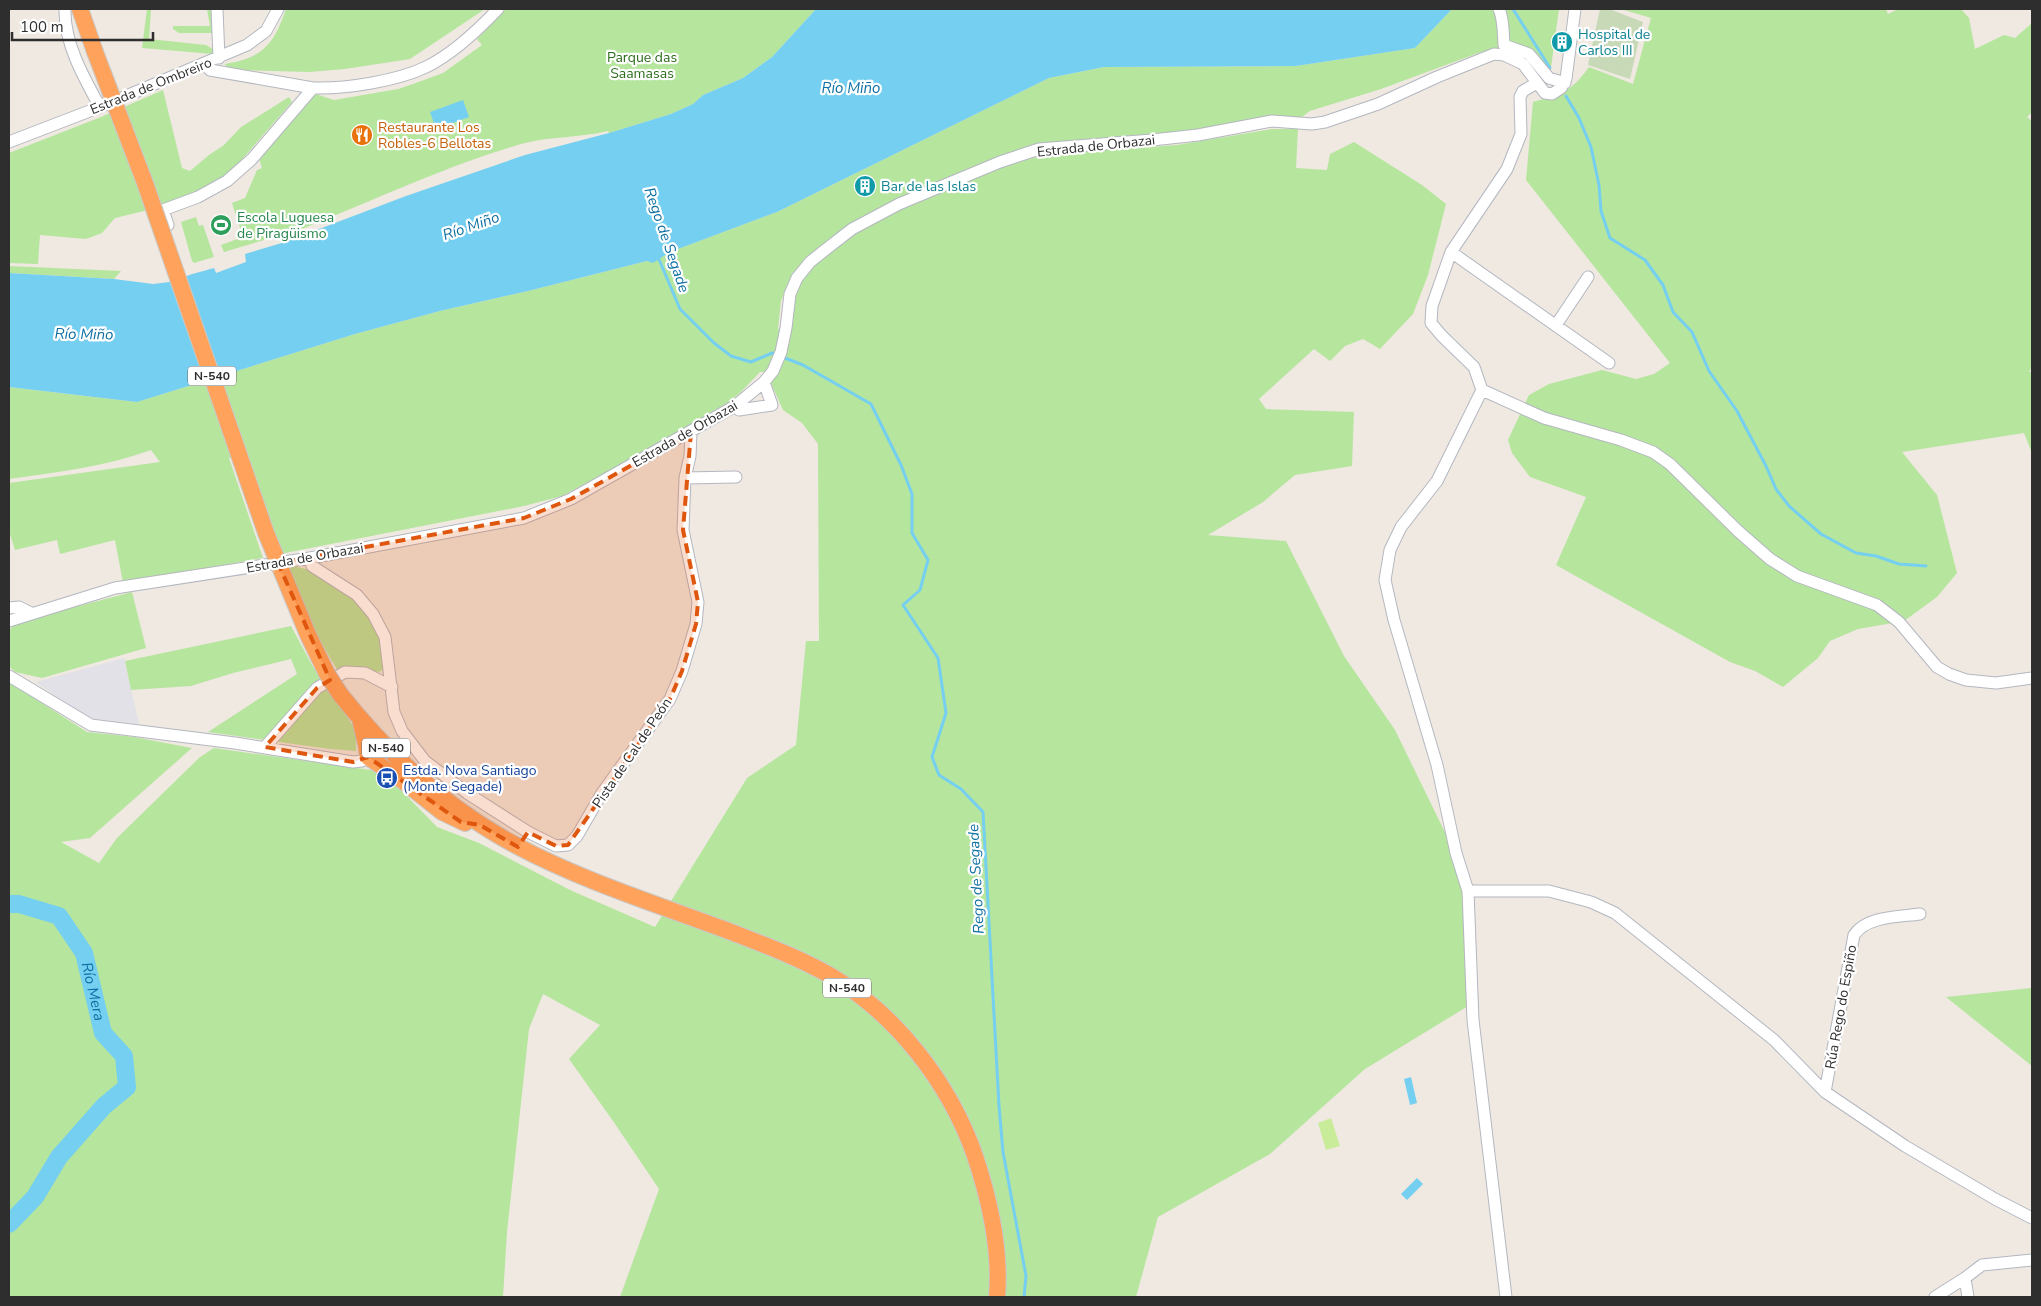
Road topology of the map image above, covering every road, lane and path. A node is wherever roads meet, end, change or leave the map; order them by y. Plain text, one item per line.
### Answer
1 (65, 9) edge
2 (80, 9) edge
3 (217, 9) edge
4 (278, 9) edge
5 (498, 9) edge
6 (1575, 9) edge
7 (1501, 13) edge
8 (220, 58) junction
9 (205, 64) junction
10 (410, 73) junction
11 (1537, 83) junction
12 (1564, 83) junction
13 (413, 84) dead end
14 (313, 88) junction
15 (100, 107) junction
16 (9, 142) edge
17 (172, 240) dead end
18 (1451, 252) junction
19 (1588, 277) dead end
20 (1556, 325) junction
21 (1609, 363) dead end
22 (764, 382) junction
23 (1482, 390) junction
24 (735, 406) junction
25 (691, 432) junction
26 (736, 477) dead end
27 (685, 478) junction
28 (310, 558) junction
29 (9, 608) edge
30 (31, 613) junction
31 (9, 621) edge
32 (9, 676) edge
33 (2032, 678) edge
34 (392, 686) junction
35 (359, 718) junction
36 (265, 747) junction
37 (368, 758) junction
38 (425, 761) junction
39 (414, 776) junction
40 (480, 825) junction
41 (528, 832) junction
42 (518, 847) junction
43 (1468, 891) junction
44 (1920, 914) dead end
45 (1825, 1092) junction
46 (2032, 1218) edge
47 (2032, 1260) edge
48 (1965, 1278) junction
49 (997, 1297) edge
50 (1506, 1297) edge
51 (1935, 1297) edge
52 (1968, 1297) edge

1 - 15 street
2 - 35 highway, N-540, bridge
3 - 8 street
4 - 8 street, Estrada de Ombreiro
5 - 10 street
6 - 12 street
7 - 12 street
8 - 9 street, Estrada de Ombreiro
9 - 14 street
9 - 15 street, Estrada de Ombreiro
10 - 13 street
10 - 14 street
11 - 12 street
11 - 18 street
11 - 22 street, Estrada de Orbazai
14 - 17 street
15 - 16 street, Estrada de Ombreiro
18 - 20 street
18 - 23 street
19 - 20 street
20 - 21 street
22 - 24 street, Estrada de Orbazai
22 - 24 street
23 - 33 street
23 - 43 street
24 - 25 street, Estrada de Orbazai
25 - 27 street, Pista de Cal de Peón
25 - 28 street, Estrada de Orbazai
26 - 27 street
27 - 41 street, Pista de Cal de Peón
28 - 30 street, Estrada de Orbazai
28 - 34 street
29 - 30 street
30 - 31 street, Estrada de Orbazai
32 - 36 street
34 - 36 street
34 - 38 street
35 - 37 highway
35 - 39 highway, N-540
36 - 37 street
37 - 40 highway
38 - 39 street
38 - 41 street
39 - 40 highway, N-540
40 - 42 highway, N-540
41 - 42 street
42 - 49 highway, N-540
43 - 45 street
43 - 50 street
44 - 45 street, Rúa Rego do Espiño
45 - 46 street
47 - 48 street
48 - 51 street
48 - 52 street

